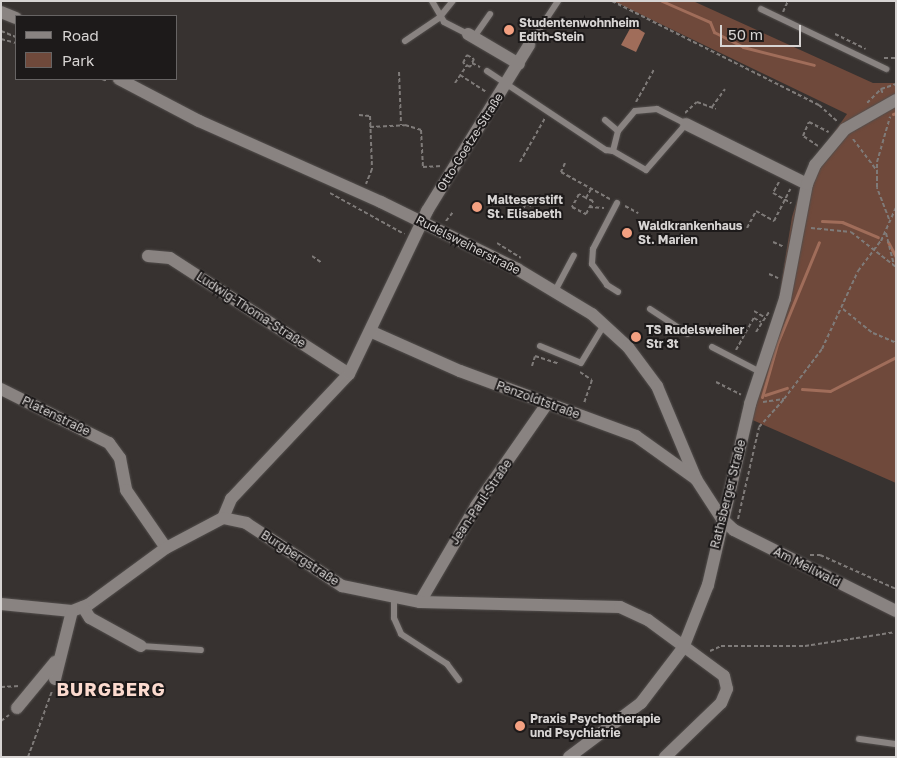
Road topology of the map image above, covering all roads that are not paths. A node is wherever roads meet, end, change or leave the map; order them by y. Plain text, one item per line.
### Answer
1 (432, 1) edge
2 (453, 1) edge
3 (558, 1) edge
4 (761, 9) dead end
5 (1, 12) edge
6 (490, 14) dead end
7 (15, 18) edge
8 (439, 18) junction
9 (471, 35) junction
10 (405, 41) dead end
11 (529, 45) joint
12 (519, 64) junction
13 (886, 69) dead end
14 (487, 71) dead end
15 (121, 80) edge
16 (506, 84) junction
17 (891, 101) edge
18 (605, 120) dead end
19 (683, 123) junction
20 (618, 131) junction
21 (613, 151) junction
22 (801, 182) junction
23 (616, 204) road end
24 (422, 222) junction
25 (148, 256) dead end
26 (574, 256) dead end
27 (555, 291) junction
28 (618, 292) dead end
29 (650, 309) dead end
30 (604, 325) junction
31 (372, 332) junction
32 (688, 334) dead end
33 (540, 346) dead end
34 (712, 347) dead end
35 (760, 372) junction
36 (349, 374) junction
37 (1, 389) edge
38 (547, 404) junction
39 (696, 478) junction
40 (223, 518) junction
41 (722, 519) junction
42 (166, 548) junction
43 (394, 597) junction
44 (420, 602) junction
45 (1, 604) edge
46 (77, 609) junction
47 (896, 611) edge
48 (140, 646) joint
49 (683, 648) junction
50 (201, 650) dead end
51 (57, 660) junction
52 (55, 679) road end
53 (459, 680) dead end
54 (17, 708) dead end
55 (859, 739) dead end
56 (896, 744) edge
57 (568, 757) edge
58 (665, 757) edge

1 - 8 lane
2 - 8 lane
3 - 11 lane
4 - 13 lane
5 - 7 street
6 - 9 lane
8 - 9 lane
8 - 10 lane
9 - 12 street
11 - 12 street, Otto-Goetze-Straße
12 - 16 street, Otto-Goetze-Straße
14 - 16 lane
15 - 24 street, Rudelsweiherstraße
16 - 21 lane
16 - 24 street, Otto-Goetze-Straße
17 - 22 street, Rathsberger Straße
18 - 20 lane
19 - 20 lane
19 - 21 lane
19 - 22 street
20 - 21 lane
22 - 35 street, Rathsberger Straße
23 - 28 lane
24 - 27 street, Rudelsweiherstraße
24 - 31 street
25 - 36 street, Ludwig-Thoma-Straße
26 - 27 lane
27 - 30 street, Rudelsweiherstraße
29 - 32 lane
30 - 33 lane
30 - 39 street, Rudelsweiherstraße
31 - 36 street
31 - 38 street, Penzoldtstraße
34 - 35 lane
35 - 41 street, Rathsberger Straße
36 - 40 street
37 - 42 street, Platenstraße
38 - 39 street, Penzoldtstraße
38 - 44 street, Jean-Paul-Straße
39 - 41 street, Rudelsweiherstraße
40 - 42 street
40 - 43 street, Burgbergstraße
41 - 47 street, Am Meilwald
41 - 49 street, Rathsberger Straße
42 - 46 street
43 - 44 street, Burgbergstraße
43 - 53 lane
44 - 49 street, Burgbergstraße
45 - 46 street
46 - 48 street
46 - 51 street
48 - 50 lane
49 - 57 street, Rathsberger Straße
49 - 58 street, Burgbergstraße
51 - 52 street
51 - 54 street
55 - 56 lane

